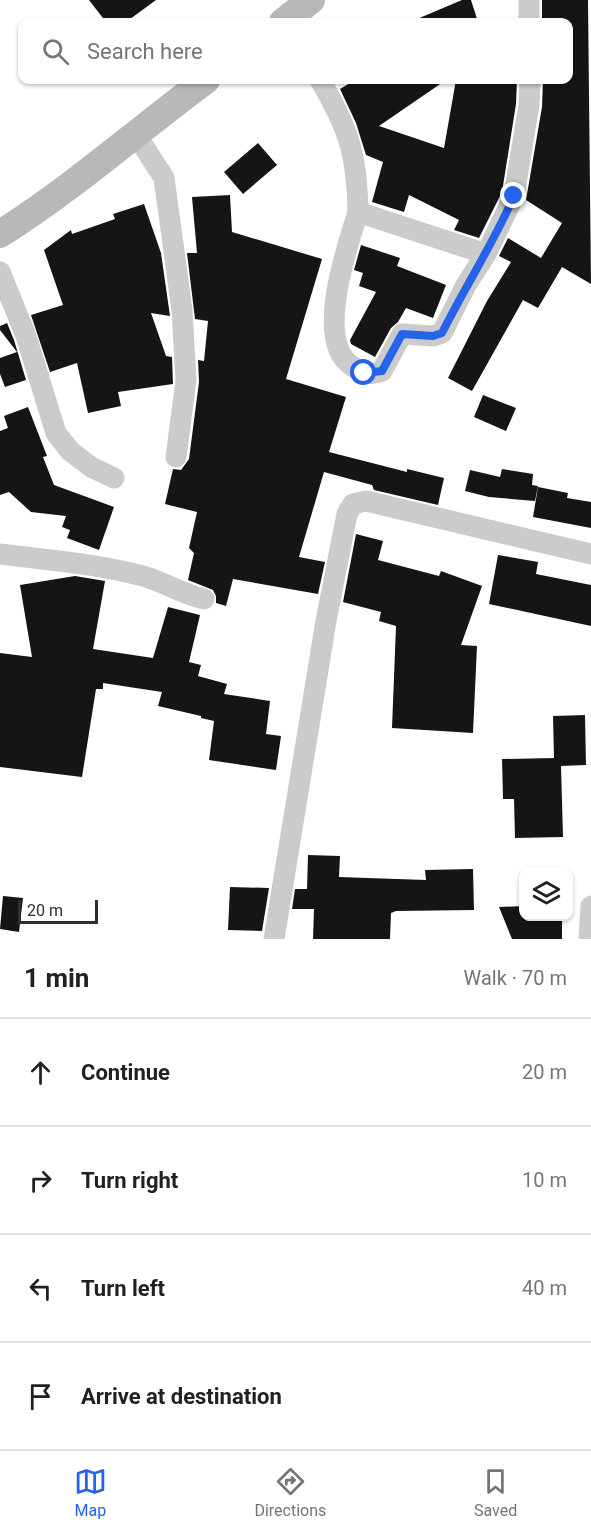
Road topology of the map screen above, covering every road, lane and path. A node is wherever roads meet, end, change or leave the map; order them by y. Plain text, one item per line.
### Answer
1 (311, 0) edge
2 (529, 0) edge
3 (288, 18) edge
4 (529, 18) edge
5 (201, 84) edge
6 (322, 84) edge
7 (530, 84) edge
8 (135, 133) junction
9 (358, 212) junction
10 (0, 234) edge
11 (486, 254) junction
12 (0, 272) edge
13 (177, 457) dead end
14 (114, 478) dead end
15 (0, 554) edge
16 (591, 554) edge
17 (204, 599) dead end
18 (591, 906) edge
19 (274, 939) edge
20 (589, 939) edge

1 - 3 main road
2 - 4 street
5 - 8 main road
6 - 9 street
7 - 11 street
8 - 10 main road
8 - 13 street
9 - 11 street
9 - 11 street
12 - 14 street
15 - 17 street
16 - 19 street
18 - 20 street

